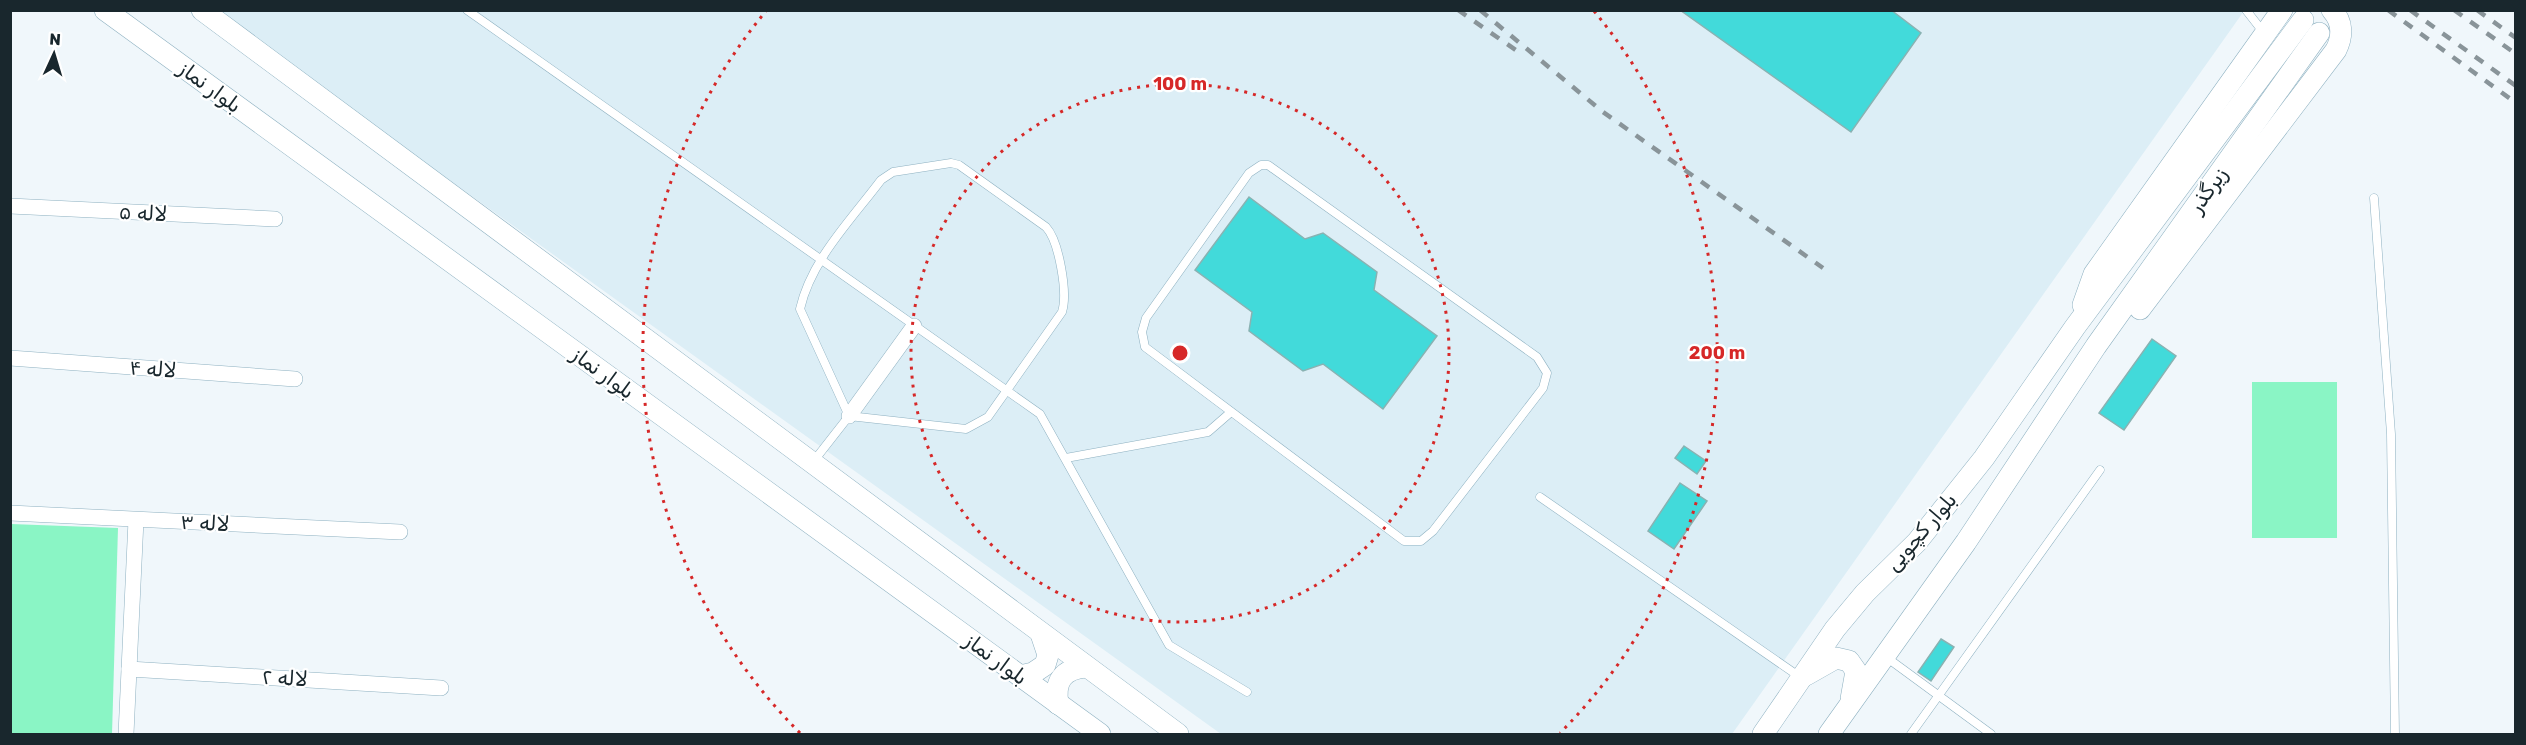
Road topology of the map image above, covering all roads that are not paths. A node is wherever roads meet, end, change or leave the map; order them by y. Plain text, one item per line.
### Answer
1 (105, 10) edge
2 (202, 10) edge
3 (467, 10) edge
4 (487, 10) edge
5 (2246, 10) edge
6 (2282, 10) edge
7 (2332, 10) edge
8 (481, 20) junction
9 (2265, 34) junction
10 (2374, 198) dead end
11 (10, 206) edge
12 (275, 219) dead end
13 (820, 260) junction
14 (914, 326) junction
15 (2075, 327) junction
16 (2096, 346) junction
17 (10, 358) edge
18 (295, 379) dead end
19 (1007, 391) junction
20 (1231, 412) junction
21 (849, 416) junction
22 (1066, 458) junction
23 (812, 463) junction
24 (2100, 470) dead end
25 (1540, 497) dead end
26 (10, 513) edge
27 (136, 520) junction
28 (400, 532) dead end
29 (1041, 634) junction
30 (1885, 657) junction
31 (1086, 667) junction
32 (129, 669) junction
33 (1020, 676) junction
34 (1801, 678) junction
35 (441, 688) dead end
36 (1247, 692) dead end
37 (1939, 696) junction
38 (1058, 704) junction
39 (1849, 705) junction
40 (126, 735) edge
41 (1100, 735) edge
42 (1178, 735) edge
43 (1764, 735) edge
44 (1829, 735) edge
45 (1911, 735) edge
46 (1991, 735) edge
47 (2395, 735) edge

1 - 33 main road, بلوار نماز
2 - 23 main road
3 - 8 lane
4 - 8 lane
5 - 9 lane
6 - 9 main road
7 - 16 main road
8 - 13 lane
9 - 15 main road
10 - 47 lane
11 - 12 street, لاله ۵
13 - 14 lane
13 - 19 lane
13 - 21 lane
14 - 19 lane
14 - 21 street
15 - 16 main road, زیرگذر
15 - 34 main road, بلوار کچویی
16 - 30 main road, بلوار کچویی
17 - 18 street, لاله ۴
19 - 21 lane
19 - 22 lane
20 - 20 lane
20 - 22 lane
21 - 23 lane
22 - 36 lane
23 - 29 main road
24 - 37 lane
25 - 34 lane
26 - 27 street, لاله ۳
27 - 28 street, لاله ۳
27 - 32 street
29 - 31 main road
29 - 33 main road
30 - 37 lane
30 - 39 main road, بلوار کچویی
31 - 38 main road
31 - 42 main road
32 - 35 street, لاله ۲
32 - 40 street
33 - 38 main road, بلوار نماز
34 - 39 main road
34 - 43 main road, بلوار کچویی
37 - 45 lane
37 - 46 lane
38 - 41 main road, بلوار نماز
39 - 44 main road, بلوار کچویی

